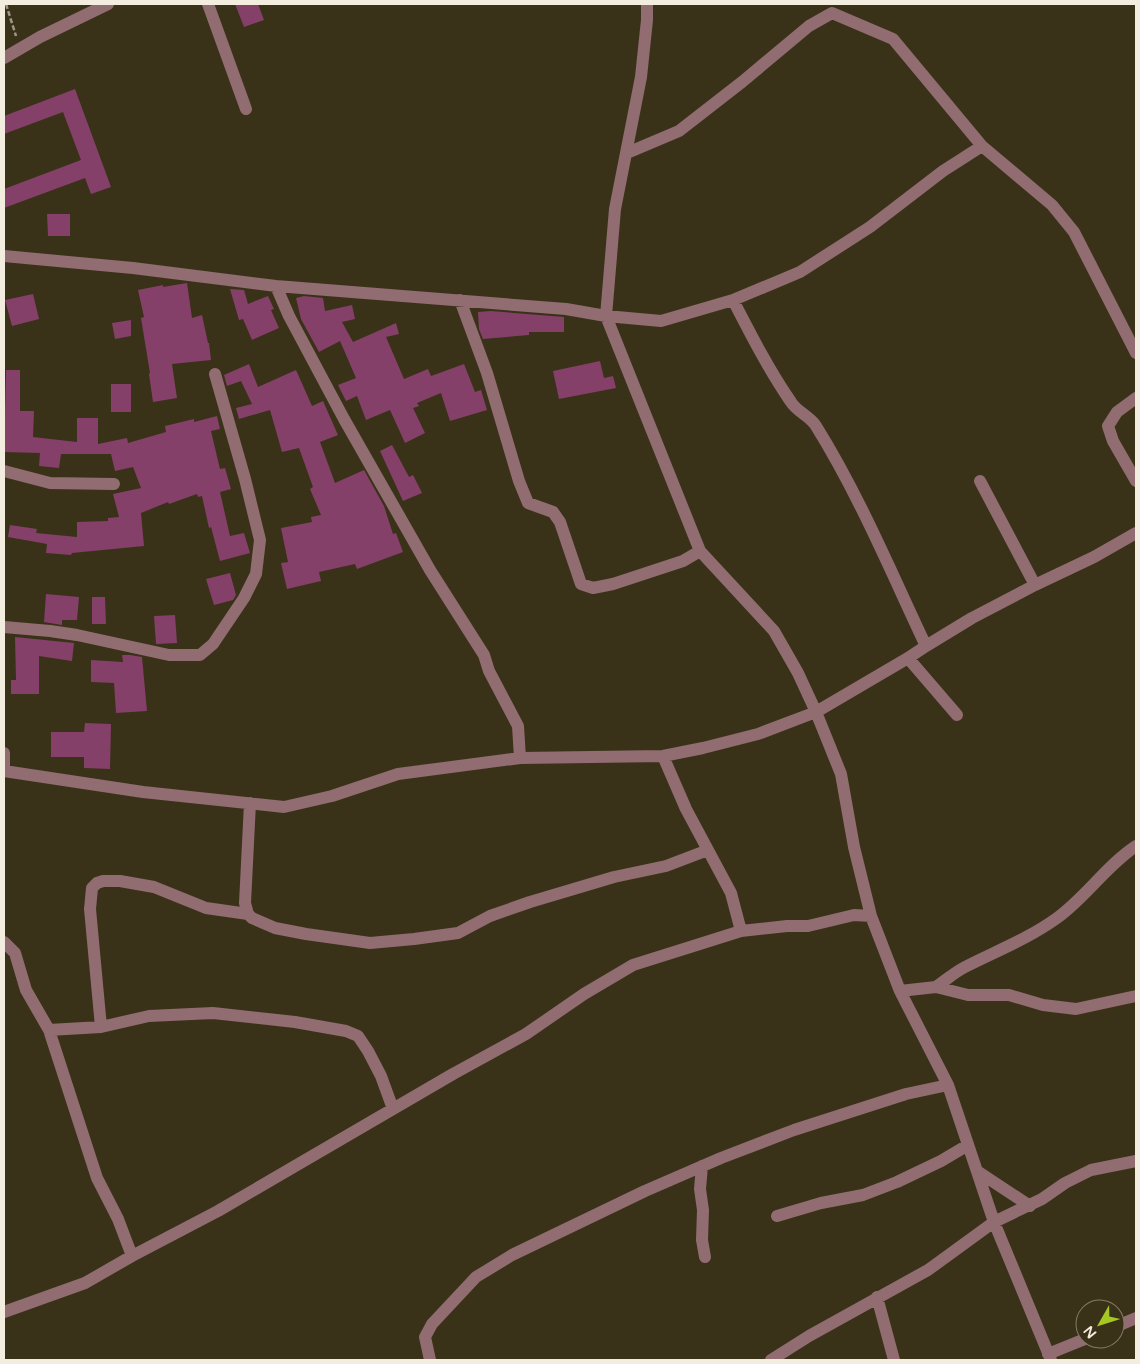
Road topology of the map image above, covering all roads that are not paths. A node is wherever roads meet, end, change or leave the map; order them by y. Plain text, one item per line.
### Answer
1 (108, 4) edge
2 (208, 4) edge
3 (647, 4) edge
4 (4, 58) edge
5 (246, 109) dead end
6 (982, 146) junction
7 (627, 153) junction
8 (4, 256) edge
9 (276, 286) junction
10 (460, 300) junction
11 (733, 300) junction
12 (606, 316) junction
13 (1136, 352) edge
14 (215, 374) dead end
15 (1136, 398) edge
16 (4, 471) edge
17 (980, 481) dead end
18 (1136, 482) edge
19 (114, 484) dead end
20 (1136, 532) edge
21 (700, 551) junction
22 (1035, 585) junction
23 (4, 627) edge
24 (926, 646) junction
25 (908, 658) junction
26 (816, 712) junction
27 (957, 714) dead end
28 (4, 753) edge
29 (663, 756) junction
30 (520, 758) junction
31 (4, 771) edge
32 (250, 804) junction
33 (1136, 846) edge
34 (708, 850) junction
35 (248, 914) junction
36 (871, 916) junction
37 (741, 930) junction
38 (4, 942) edge
39 (936, 987) junction
40 (900, 991) junction
41 (1136, 996) edge
42 (101, 1027) junction
43 (49, 1030) junction
44 (948, 1085) junction
45 (393, 1109) junction
46 (968, 1145) junction
47 (1136, 1161) edge
48 (702, 1166) junction
49 (977, 1171) junction
50 (1030, 1206) junction
51 (777, 1216) dead end
52 (994, 1222) junction
53 (132, 1256) junction
54 (705, 1257) dead end
55 (877, 1297) junction
56 (4, 1312) edge
57 (1075, 1344) edge
58 (1049, 1357) edge
59 (430, 1360) edge
60 (771, 1360) edge
61 (894, 1360) edge

1 - 4 street
2 - 5 street
3 - 7 street
6 - 7 street
6 - 11 street
6 - 13 street
7 - 12 street
8 - 9 street
9 - 10 street
9 - 30 street
10 - 12 street
10 - 21 street
11 - 12 street
11 - 24 street
12 - 21 street
14 - 23 street
15 - 18 street
16 - 19 street
17 - 22 street
20 - 22 street
21 - 26 street
22 - 24 street
24 - 25 street
25 - 26 street
25 - 27 street
26 - 29 street
26 - 36 street
28 - 31 street
29 - 30 street
29 - 34 street
30 - 32 street
31 - 32 street
32 - 35 street
33 - 39 street
34 - 35 street
34 - 37 street
35 - 42 street
36 - 37 street
36 - 40 street
37 - 45 street
38 - 43 street
39 - 40 street
39 - 41 street
40 - 44 street
42 - 43 street
42 - 45 street
43 - 53 street
44 - 46 street
44 - 48 street
45 - 53 street
46 - 49 street
46 - 51 street
47 - 50 street
48 - 54 street
48 - 59 street
49 - 50 street
49 - 52 street
50 - 52 street
52 - 55 street
52 - 58 street
53 - 56 street
55 - 60 street
55 - 61 street
57 - 58 street

